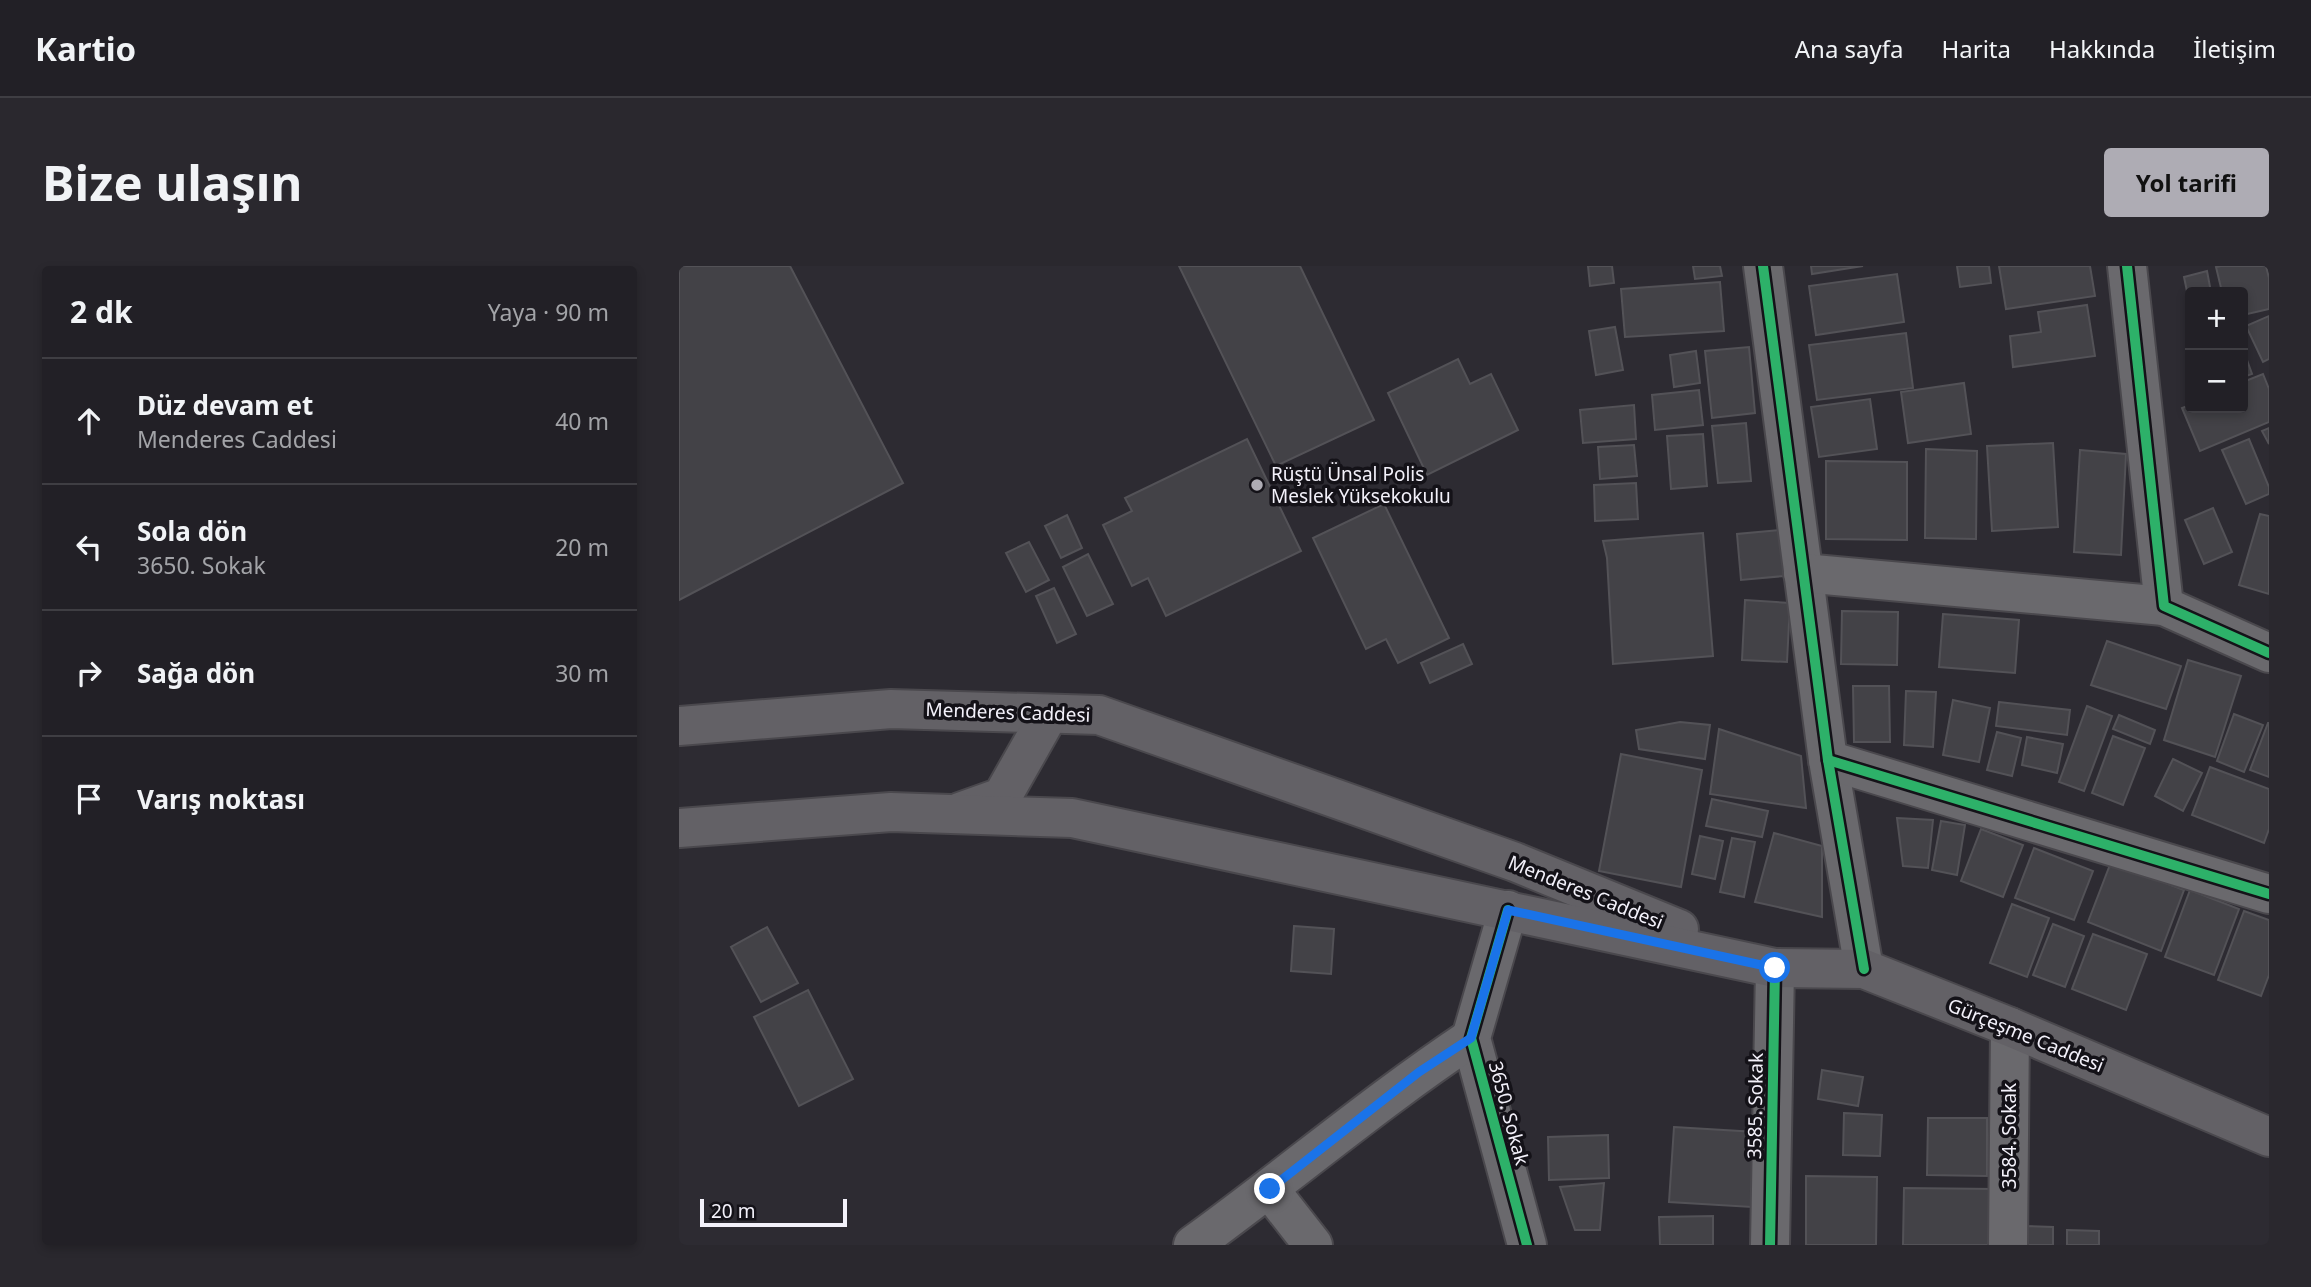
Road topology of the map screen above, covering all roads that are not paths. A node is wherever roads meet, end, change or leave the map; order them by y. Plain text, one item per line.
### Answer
1 (1763, 266) edge
2 (2127, 266) edge
3 (1803, 573) junction
4 (2164, 607) junction
5 (2269, 653) edge
6 (1049, 714) junction
7 (679, 726) edge
8 (1828, 760) junction
9 (955, 814) junction
10 (679, 828) edge
11 (2269, 894) edge
12 (1508, 910) junction
13 (1775, 968) junction
14 (1864, 969) junction
15 (2010, 1027) junction
16 (1471, 1038) junction
17 (2269, 1137) edge
18 (1270, 1189) junction
19 (1193, 1245) edge
20 (1313, 1245) edge
21 (1527, 1245) edge
22 (1770, 1245) edge
23 (2008, 1245) edge

1 - 3 street
2 - 4 street
3 - 4 street
3 - 8 street
4 - 5 street
6 - 7 main road, Menderes Caddesi
6 - 9 main road
6 - 13 main road, Menderes Caddesi
8 - 11 street
8 - 14 street
9 - 10 main road, Menderes Caddesi
9 - 12 main road, Menderes Caddesi
12 - 13 main road, Menderes Caddesi
12 - 16 street
13 - 14 main road, Gürçeşme Caddesi
13 - 22 street, 3585. Sokak
14 - 15 main road, Gürçeşme Caddesi
15 - 17 main road, Gürçeşme Caddesi
15 - 23 street, 3584. Sokak
16 - 18 street
16 - 21 street, 3650. Sokak
18 - 19 street
18 - 20 street

